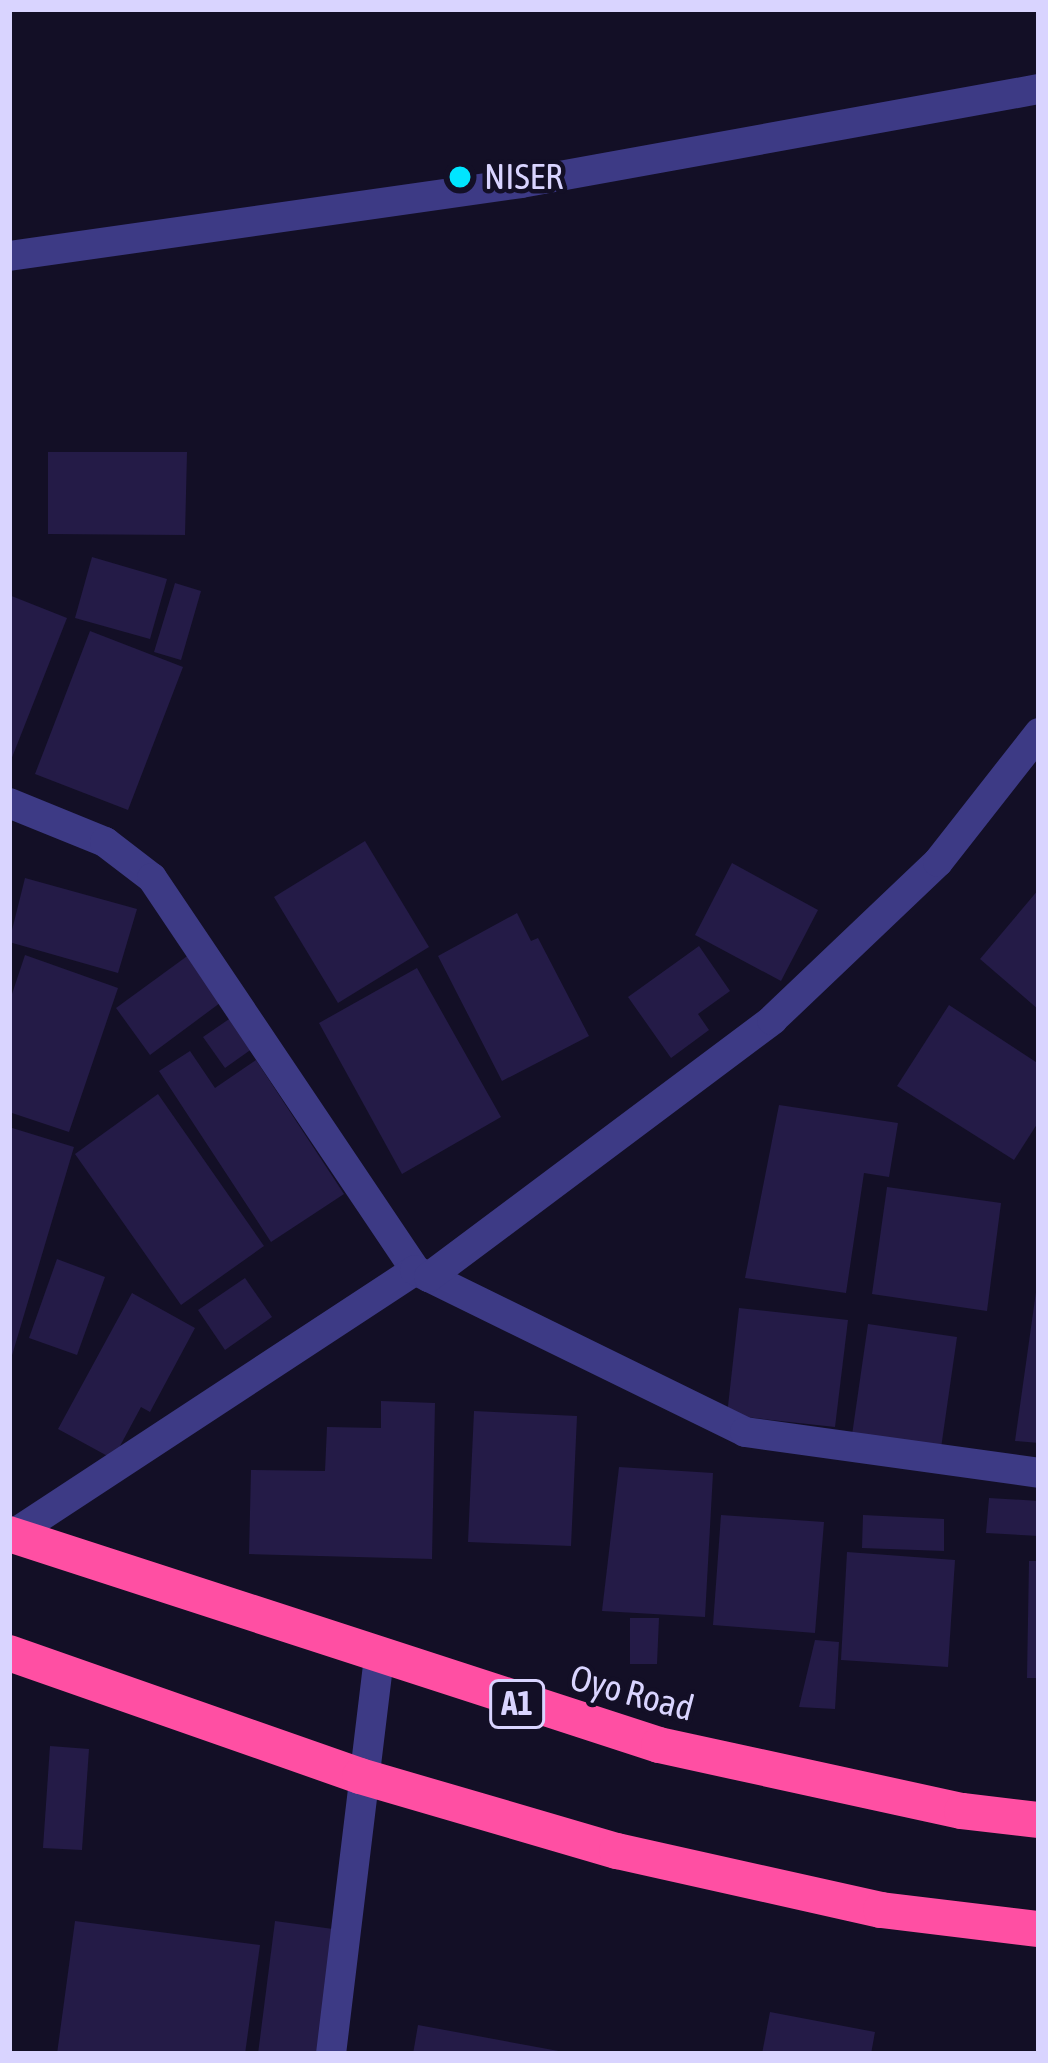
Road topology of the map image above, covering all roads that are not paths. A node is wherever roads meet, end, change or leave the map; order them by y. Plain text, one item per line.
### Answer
1 (1039, 89) edge
2 (9, 256) edge
3 (1039, 733) edge
4 (1028, 769) edge
5 (9, 803) edge
6 (422, 1274) junction
7 (1039, 1474) edge
8 (10, 1534) edge
9 (9, 1654) edge
10 (380, 1659) junction
11 (360, 1776) junction
12 (1039, 1820) edge
13 (1039, 1929) edge
14 (331, 2054) edge

1 - 2 street
3 - 4 street
4 - 6 street
5 - 6 street
6 - 7 street
6 - 8 street
8 - 10 highway, Oyo Road / A1
9 - 11 highway
10 - 11 street
10 - 12 highway, Oyo Road / A1
11 - 13 highway
11 - 14 street

